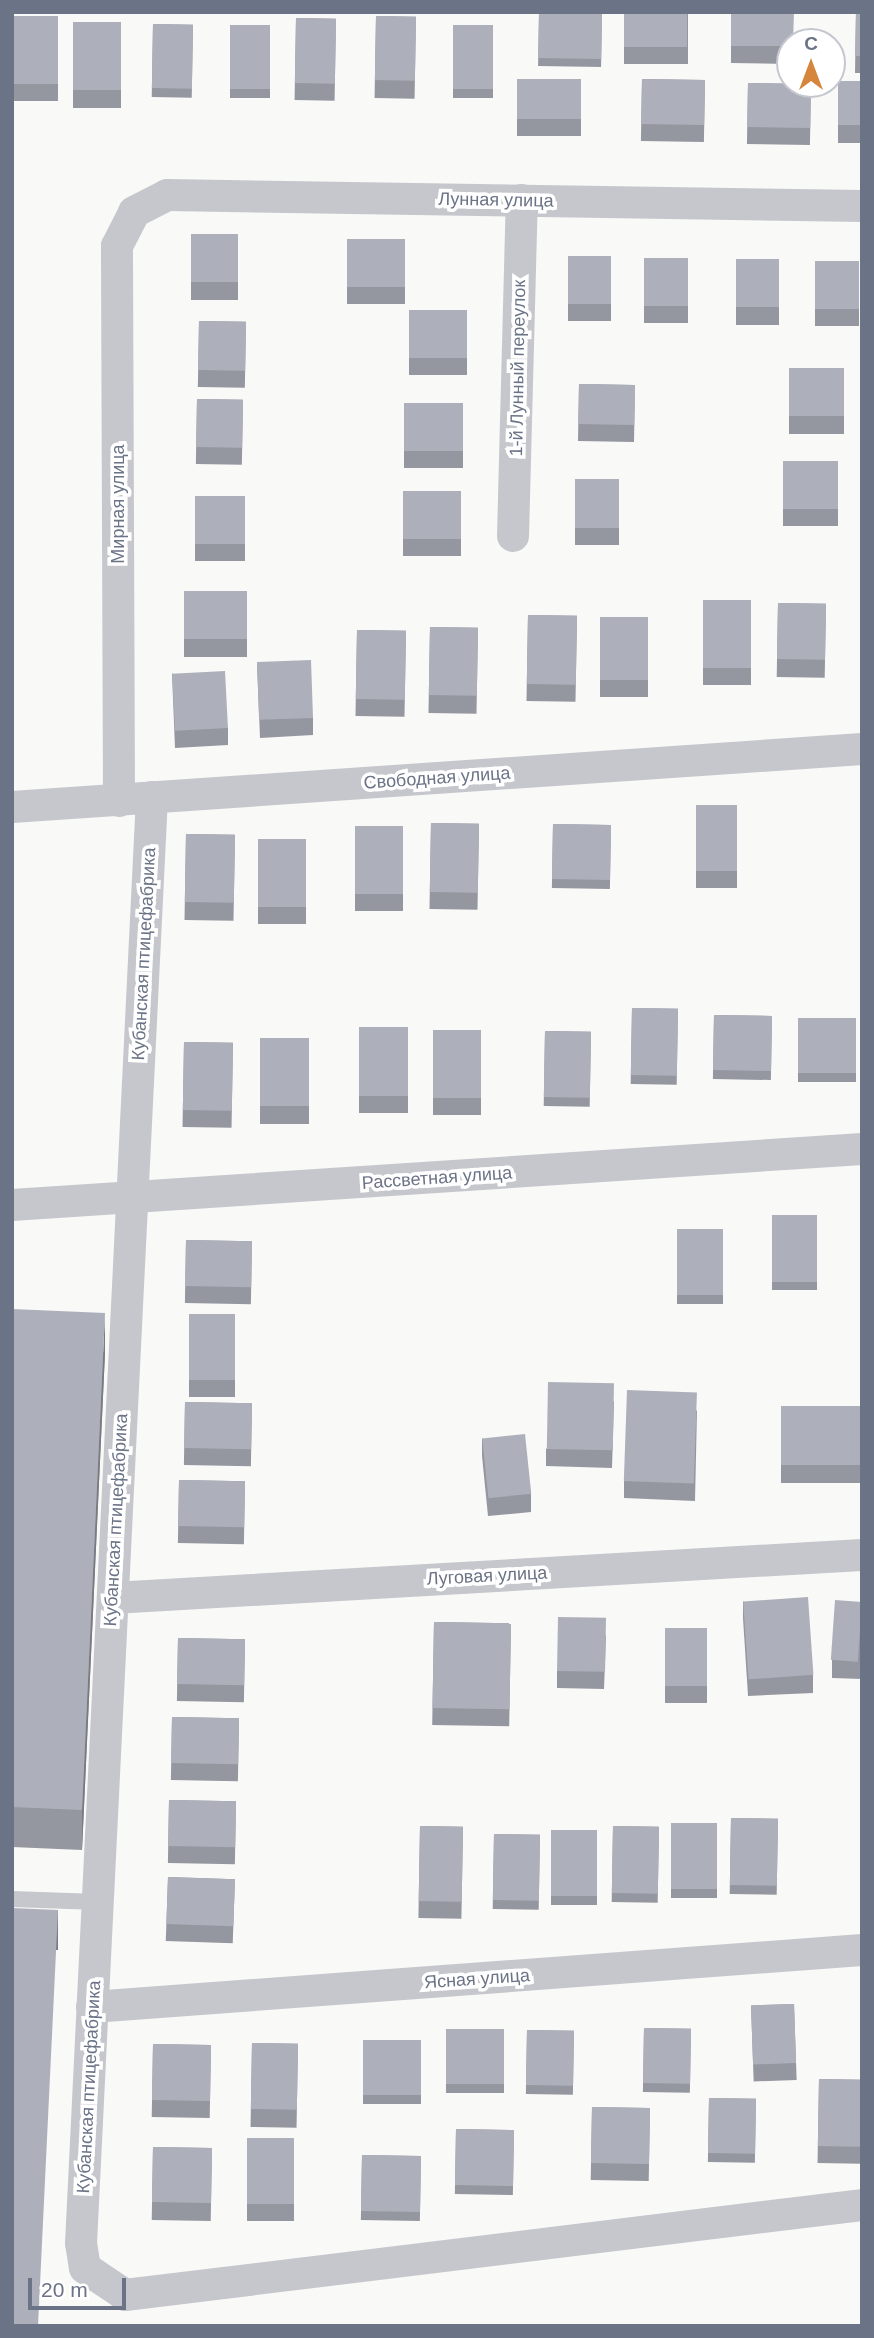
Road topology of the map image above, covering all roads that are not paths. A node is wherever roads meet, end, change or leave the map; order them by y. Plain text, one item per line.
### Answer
1 (522, 200) junction
2 (862, 206) edge
3 (134, 212) joint
4 (513, 536) dead end
5 (862, 748) edge
6 (152, 797) junction
7 (119, 801) junction
8 (12, 807) edge
9 (862, 1149) edge
10 (132, 1199) junction
11 (12, 1205) edge
12 (862, 1555) edge
13 (113, 1598) junction
14 (12, 1899) edge
15 (98, 1902) junction
16 (862, 1950) edge
17 (92, 2007) junction
18 (862, 2205) edge

1 - 2 street, Лунная улица
1 - 3 street, Лунная улица
1 - 4 street, 1-й Лунный переулок
3 - 7 street, Мирная улица
5 - 6 street, Свободная улица
6 - 7 street, Свободная улица
6 - 10 street, Кубанская птицефабрика
7 - 8 street, Свободная улица
9 - 10 street, Рассветная улица
10 - 11 street, Рассветная улица
10 - 13 street, Кубанская птицефабрика
12 - 13 street, Луговая улица
13 - 15 street, Кубанская птицефабрика
14 - 15 lane
15 - 17 street, Кубанская птицефабрика
16 - 17 street, Ясная улица
17 - 18 street, Кубанская птицефабрика

